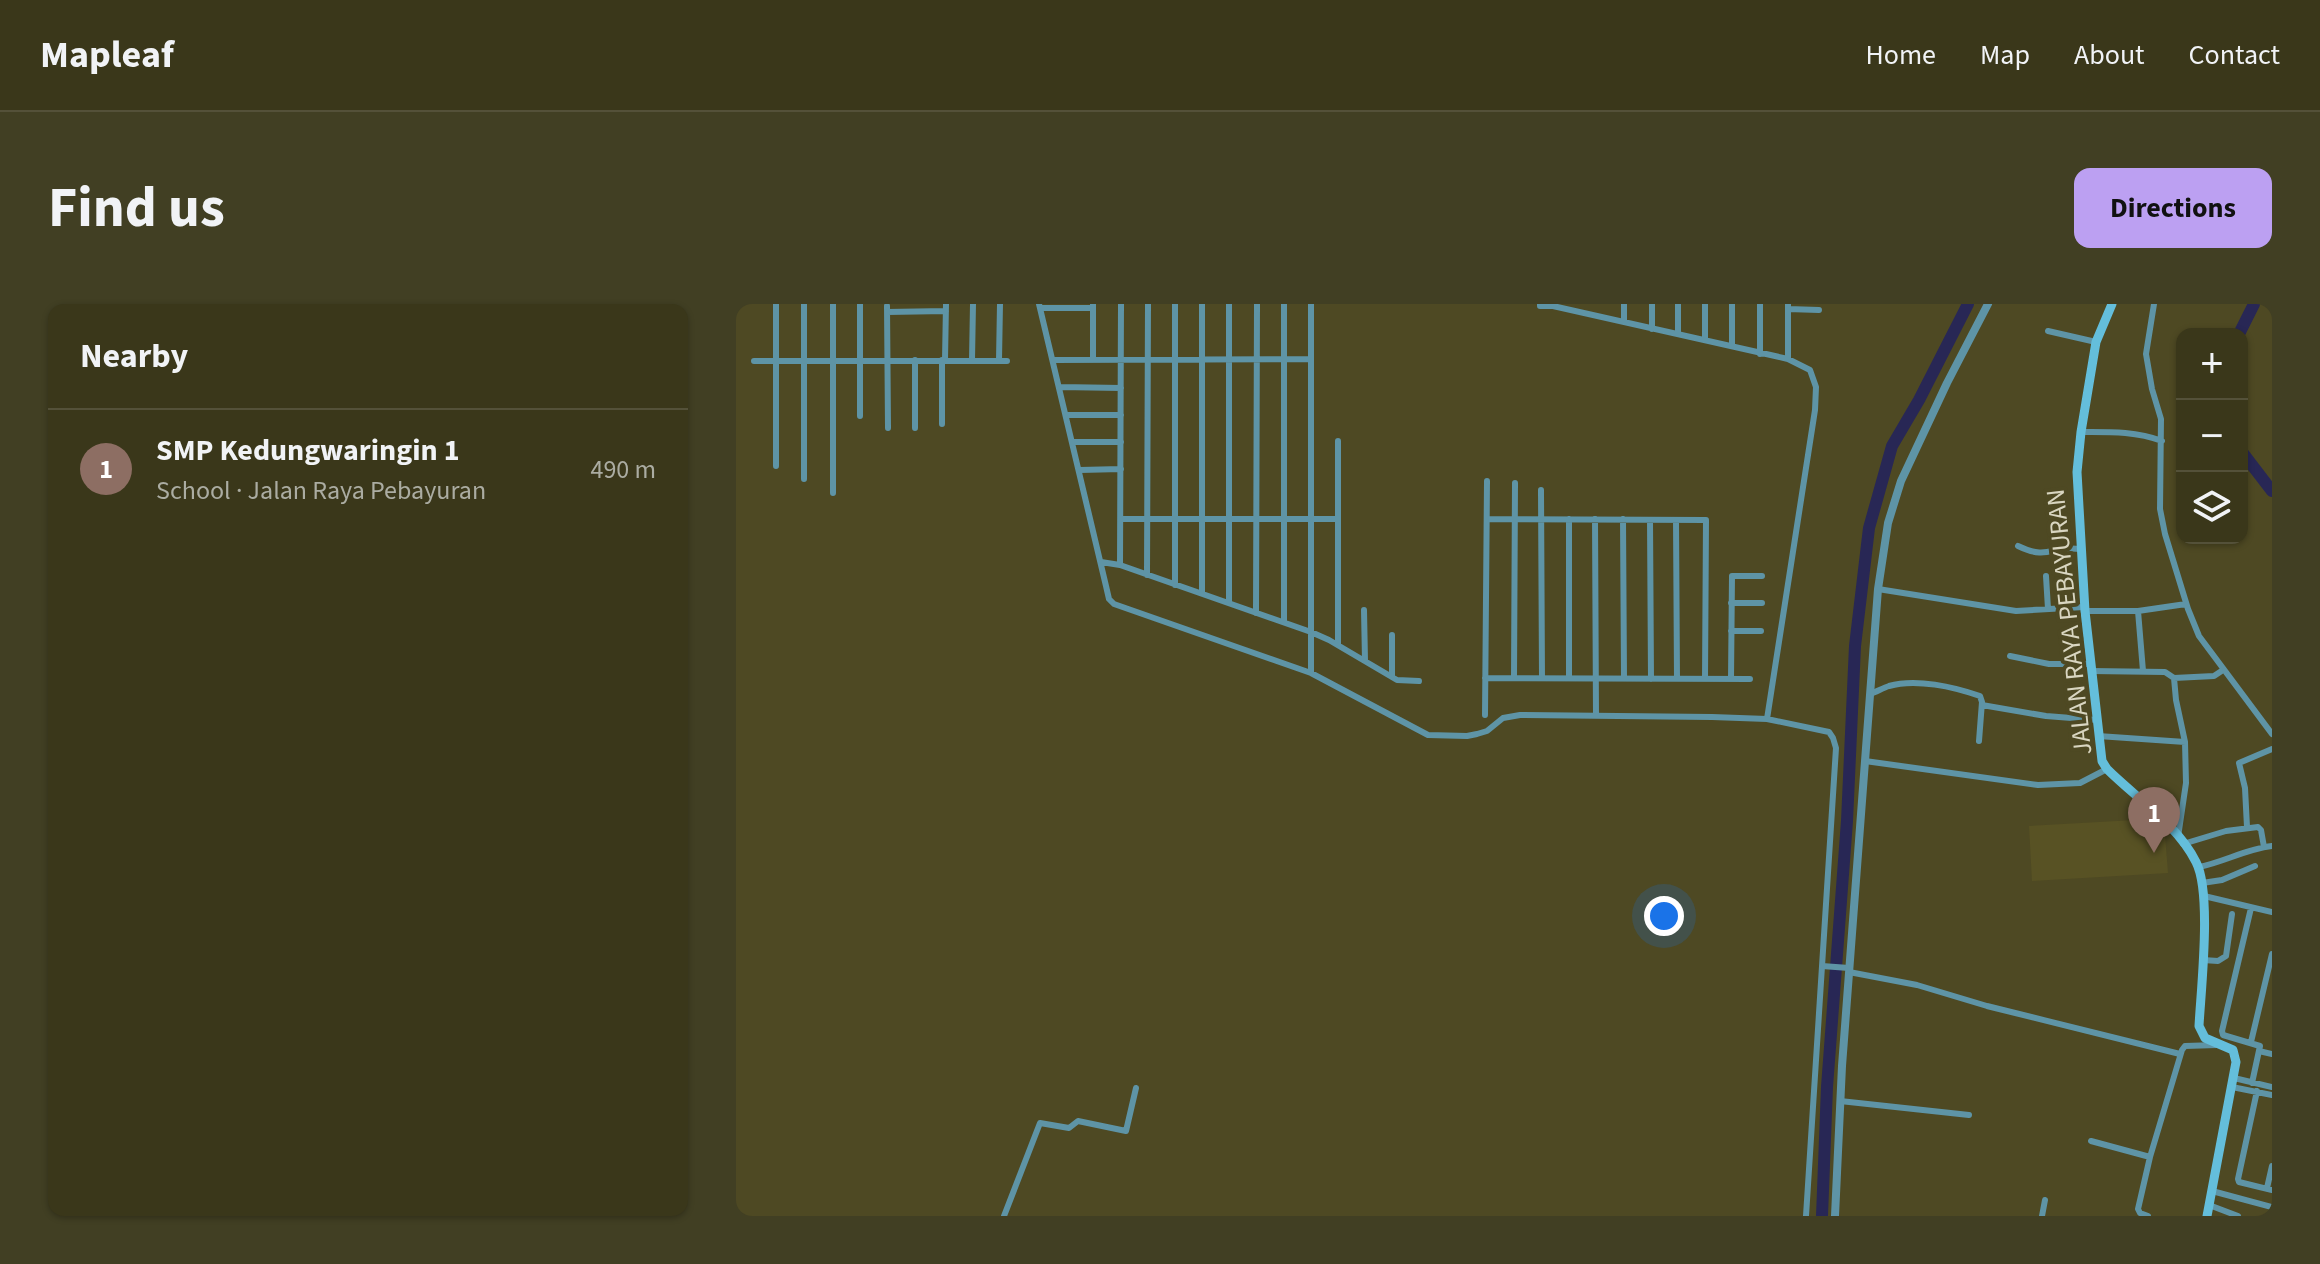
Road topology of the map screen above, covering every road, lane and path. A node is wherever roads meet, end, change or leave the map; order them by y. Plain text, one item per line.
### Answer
1 (776, 304) edge
2 (804, 304) edge
3 (833, 304) edge
4 (860, 304) edge
5 (973, 304) edge
6 (1000, 304) edge
7 (1121, 304) edge
8 (1148, 304) edge
9 (1175, 304) edge
10 (1202, 304) edge
11 (1229, 304) edge
12 (1257, 304) edge
13 (1284, 304) edge
14 (1311, 304) edge
15 (1596, 304) edge
16 (1624, 304) edge
17 (1652, 304) edge
18 (1678, 304) edge
19 (1705, 304) edge
20 (1732, 304) edge
21 (1760, 304) edge
22 (1988, 304) edge
23 (2112, 304) edge
24 (2154, 304) edge
25 (1538, 305) edge
26 (1040, 306) edge
27 (1093, 306) edge
28 (1569, 307) edge
29 (1788, 307) edge
30 (919, 308) edge
31 (946, 308) edge
32 (887, 309) edge
33 (1819, 310) dead end
34 (1596, 316) junction
35 (1624, 322) junction
36 (1652, 329) junction
37 (2048, 331) dead end
38 (1678, 334) junction
39 (1705, 340) junction
40 (2096, 342) junction
41 (1732, 346) junction
42 (1760, 354) junction
43 (1093, 359) junction
44 (1121, 359) junction
45 (1202, 359) junction
46 (1229, 359) junction
47 (1257, 359) junction
48 (1284, 359) junction
49 (1311, 359) junction
50 (1788, 359) junction
51 (915, 360) junction
52 (944, 360) junction
53 (972, 360) junction
54 (1054, 360) junction
55 (1148, 360) junction
56 (1175, 360) junction
57 (754, 361) dead end
58 (776, 361) junction
59 (804, 361) junction
60 (833, 361) junction
61 (860, 361) junction
62 (888, 361) junction
63 (1060, 387) junction
64 (1121, 388) junction
65 (1067, 415) junction
66 (1121, 415) junction
67 (860, 416) dead end
68 (942, 424) dead end
69 (888, 428) dead end
70 (915, 428) dead end
71 (2081, 432) junction
72 (1338, 441) dead end
73 (2162, 441) junction
74 (1073, 442) junction
75 (1121, 442) junction
76 (776, 466) dead end
77 (1121, 469) junction
78 (1080, 470) junction
79 (804, 479) dead end
80 (1487, 481) dead end
81 (1515, 483) dead end
82 (1541, 490) dead end
83 (833, 493) dead end
84 (1121, 519) junction
85 (1147, 519) junction
86 (1175, 519) junction
87 (1202, 519) junction
88 (1229, 519) junction
89 (1256, 519) junction
90 (1284, 519) junction
91 (1311, 519) junction
92 (1338, 519) junction
93 (1487, 519) junction
94 (1515, 519) junction
95 (1541, 519) junction
96 (1569, 519) junction
97 (1595, 519) junction
98 (1623, 519) junction
99 (1650, 520) junction
100 (1676, 520) junction
101 (2018, 546) dead end
102 (2080, 549) junction
103 (1101, 562) junction
104 (1120, 565) junction
105 (1147, 575) junction
106 (1762, 576) dead end
107 (2046, 576) dead end
108 (1175, 585) junction
109 (1878, 589) junction
110 (1202, 593) junction
111 (1229, 603) junction
112 (1731, 603) junction
113 (1762, 603) dead end
114 (2186, 604) junction
115 (2048, 609) junction
116 (2084, 609) junction
117 (1364, 610) dead end
118 (2138, 611) junction
119 (1256, 613) junction
120 (1284, 621) junction
121 (1731, 631) junction
122 (1761, 631) dead end
123 (1311, 632) junction
124 (1392, 635) dead end
125 (1338, 645) junction
126 (2010, 656) dead end
127 (1365, 661) junction
128 (2090, 667) junction
129 (2223, 670) junction
130 (2143, 671) junction
131 (1311, 673) junction
132 (1392, 676) junction
133 (1485, 678) junction
134 (1514, 678) junction
135 (1542, 678) junction
136 (1569, 678) junction
137 (1596, 678) junction
138 (1624, 678) junction
139 (2174, 678) junction
140 (1651, 679) junction
141 (1677, 679) junction
142 (1705, 679) junction
143 (1731, 679) junction
144 (1750, 679) dead end
145 (1419, 681) dead end
146 (1870, 694) junction
147 (1982, 705) junction
148 (1485, 715) dead end
149 (1596, 716) junction
150 (1767, 719) junction
151 (2097, 720) junction
152 (2272, 734) edge
153 (2098, 736) junction
154 (1979, 741) dead end
155 (2185, 742) junction
156 (2272, 749) edge
157 (1865, 761) junction
158 (2107, 769) junction
159 (2247, 827) junction
160 (2181, 840) junction
161 (2272, 846) edge
162 (2264, 847) junction
163 (2255, 866) dead end
164 (2199, 867) junction
165 (2202, 883) junction
166 (2204, 896) junction
167 (2251, 908) junction
168 (2272, 912) edge
169 (2232, 914) dead end
170 (2272, 954) edge
171 (2203, 960) junction
172 (1826, 966) junction
173 (1848, 969) junction
174 (2251, 1042) junction
175 (2223, 1044) junction
176 (2259, 1051) junction
177 (2180, 1054) junction
178 (2272, 1054) edge
179 (2233, 1083) junction
180 (2252, 1083) junction
181 (2272, 1087) edge
182 (1136, 1088) dead end
183 (2257, 1091) junction
184 (2272, 1095) edge
185 (1840, 1101) junction
186 (1969, 1115) dead end
187 (2091, 1141) dead end
188 (2150, 1157) junction
189 (2272, 1166) edge
190 (2269, 1189) edge
191 (2212, 1191) junction
192 (2045, 1200) dead end
193 (2272, 1207) edge
194 (2208, 1211) edge
195 (1004, 1216) edge
196 (1806, 1216) edge
197 (1835, 1216) edge
198 (2042, 1216) edge
199 (2148, 1216) edge
200 (2238, 1216) edge

1 - 58 street
2 - 59 street
3 - 60 street
4 - 61 street
5 - 53 street
6 - 53 street
7 - 44 street
8 - 55 street
9 - 56 street
10 - 45 street
11 - 46 street
12 - 47 street
13 - 48 street
14 - 49 street
15 - 34 street
16 - 35 street
17 - 36 street
18 - 38 street
19 - 39 street
20 - 41 street
21 - 42 street
22 - 109 street
23 - 40 main road, JALAN RAYA PEBAYURAN
24 - 73 street
25 - 28 street
26 - 27 street
26 - 54 street
27 - 43 street
28 - 34 street
29 - 33 street
29 - 50 street
30 - 31 street
30 - 32 street
31 - 52 street
32 - 62 street
34 - 35 street
35 - 36 street
36 - 38 street
37 - 40 street
38 - 39 street
39 - 41 street
40 - 71 main road, JALAN RAYA PEBAYURAN
41 - 42 street
42 - 50 street
43 - 44 street
43 - 54 street
44 - 55 street
44 - 64 street
45 - 46 street
45 - 56 street
45 - 87 street
46 - 47 street
46 - 88 street
47 - 48 street
47 - 89 street
48 - 49 street
48 - 90 street
49 - 91 street
50 - 150 street
51 - 52 street
51 - 62 street
51 - 70 street
52 - 53 street
52 - 68 street
54 - 63 street
55 - 56 street
55 - 85 street
56 - 86 street
57 - 58 street
58 - 59 street
58 - 76 street
59 - 60 street
59 - 79 street
60 - 61 street
60 - 83 street
61 - 62 street
61 - 67 street
62 - 69 street
63 - 64 street
63 - 65 street
64 - 66 street
65 - 66 street
65 - 74 street
66 - 75 street
71 - 73 street
71 - 102 main road, JALAN RAYA PEBAYURAN
72 - 92 street
73 - 114 street
74 - 75 street
74 - 78 street
75 - 77 street
77 - 78 street
77 - 84 street
78 - 103 street
80 - 93 street
81 - 94 street
82 - 95 street
84 - 85 street
84 - 104 street
85 - 86 street
85 - 105 street
86 - 87 street
86 - 108 street
87 - 88 street
87 - 110 street
88 - 89 street
88 - 111 street
89 - 90 street
89 - 119 street
90 - 91 street
90 - 120 street
91 - 92 street
91 - 123 street
92 - 125 street
93 - 94 street
93 - 133 street
94 - 95 street
94 - 134 street
95 - 96 street
95 - 135 street
96 - 97 street
96 - 136 street
97 - 98 street
97 - 137 street
98 - 99 street
98 - 138 street
99 - 100 street
99 - 140 street
100 - 141 street
100 - 142 street
101 - 102 street
102 - 116 main road, JALAN RAYA PEBAYURAN
103 - 104 street
103 - 131 street
104 - 105 street
105 - 108 street
106 - 112 street
107 - 115 street
108 - 110 street
109 - 115 street
109 - 146 street
110 - 111 street
111 - 119 street
112 - 113 street
112 - 121 street
114 - 118 street
114 - 129 street
115 - 116 street
116 - 118 street
116 - 128 main road, JALAN RAYA PEBAYURAN
117 - 127 street
118 - 130 street
119 - 120 street
120 - 123 street
121 - 122 street
121 - 143 street
123 - 125 street
123 - 131 street
124 - 132 street
125 - 127 street
126 - 128 street
127 - 132 street
128 - 130 street
128 - 151 main road, JALAN RAYA PEBAYURAN
129 - 139 street
129 - 152 street
130 - 139 street
131 - 149 street
132 - 145 street
133 - 134 street
133 - 148 street
134 - 135 street
135 - 136 street
136 - 137 street
137 - 138 street
137 - 149 street
138 - 140 street
139 - 155 street
140 - 141 street
141 - 142 street
142 - 143 street
143 - 144 street
146 - 147 street
146 - 157 street
147 - 151 street
147 - 154 street
149 - 150 street
150 - 172 street
151 - 153 main road, JALAN RAYA PEBAYURAN
153 - 155 street
153 - 158 main road, JALAN RAYA PEBAYURAN
155 - 160 street
156 - 159 street
157 - 158 street
157 - 173 street
158 - 160 main road, JALAN RAYA PEBAYURAN
159 - 160 street
159 - 162 street
160 - 164 main road, JALAN RAYA PEBAYURAN
161 - 162 street
162 - 164 street
163 - 165 street
164 - 165 main road, JALAN RAYA PEBAYURAN
165 - 166 main road, JALAN RAYA PEBAYURAN
166 - 167 street
166 - 171 main road, JALAN RAYA PEBAYURAN
167 - 168 street
167 - 174 street
169 - 171 street
170 - 174 street
171 - 175 main road, JALAN RAYA PEBAYURAN
172 - 173 street
172 - 196 street
173 - 177 street
173 - 185 street
174 - 176 street
175 - 177 street
175 - 179 main road, JALAN RAYA PEBAYURAN
176 - 178 street
176 - 180 street
177 - 188 street
179 - 180 street
179 - 183 street
179 - 191 main road, JALAN RAYA PEBAYURAN
180 - 181 street
182 - 195 street
183 - 184 street
183 - 190 street
185 - 186 street
185 - 197 street
187 - 188 street
188 - 199 street
189 - 190 street
191 - 193 street
191 - 194 main road, JALAN RAYA PEBAYURAN
192 - 198 street
194 - 200 street

